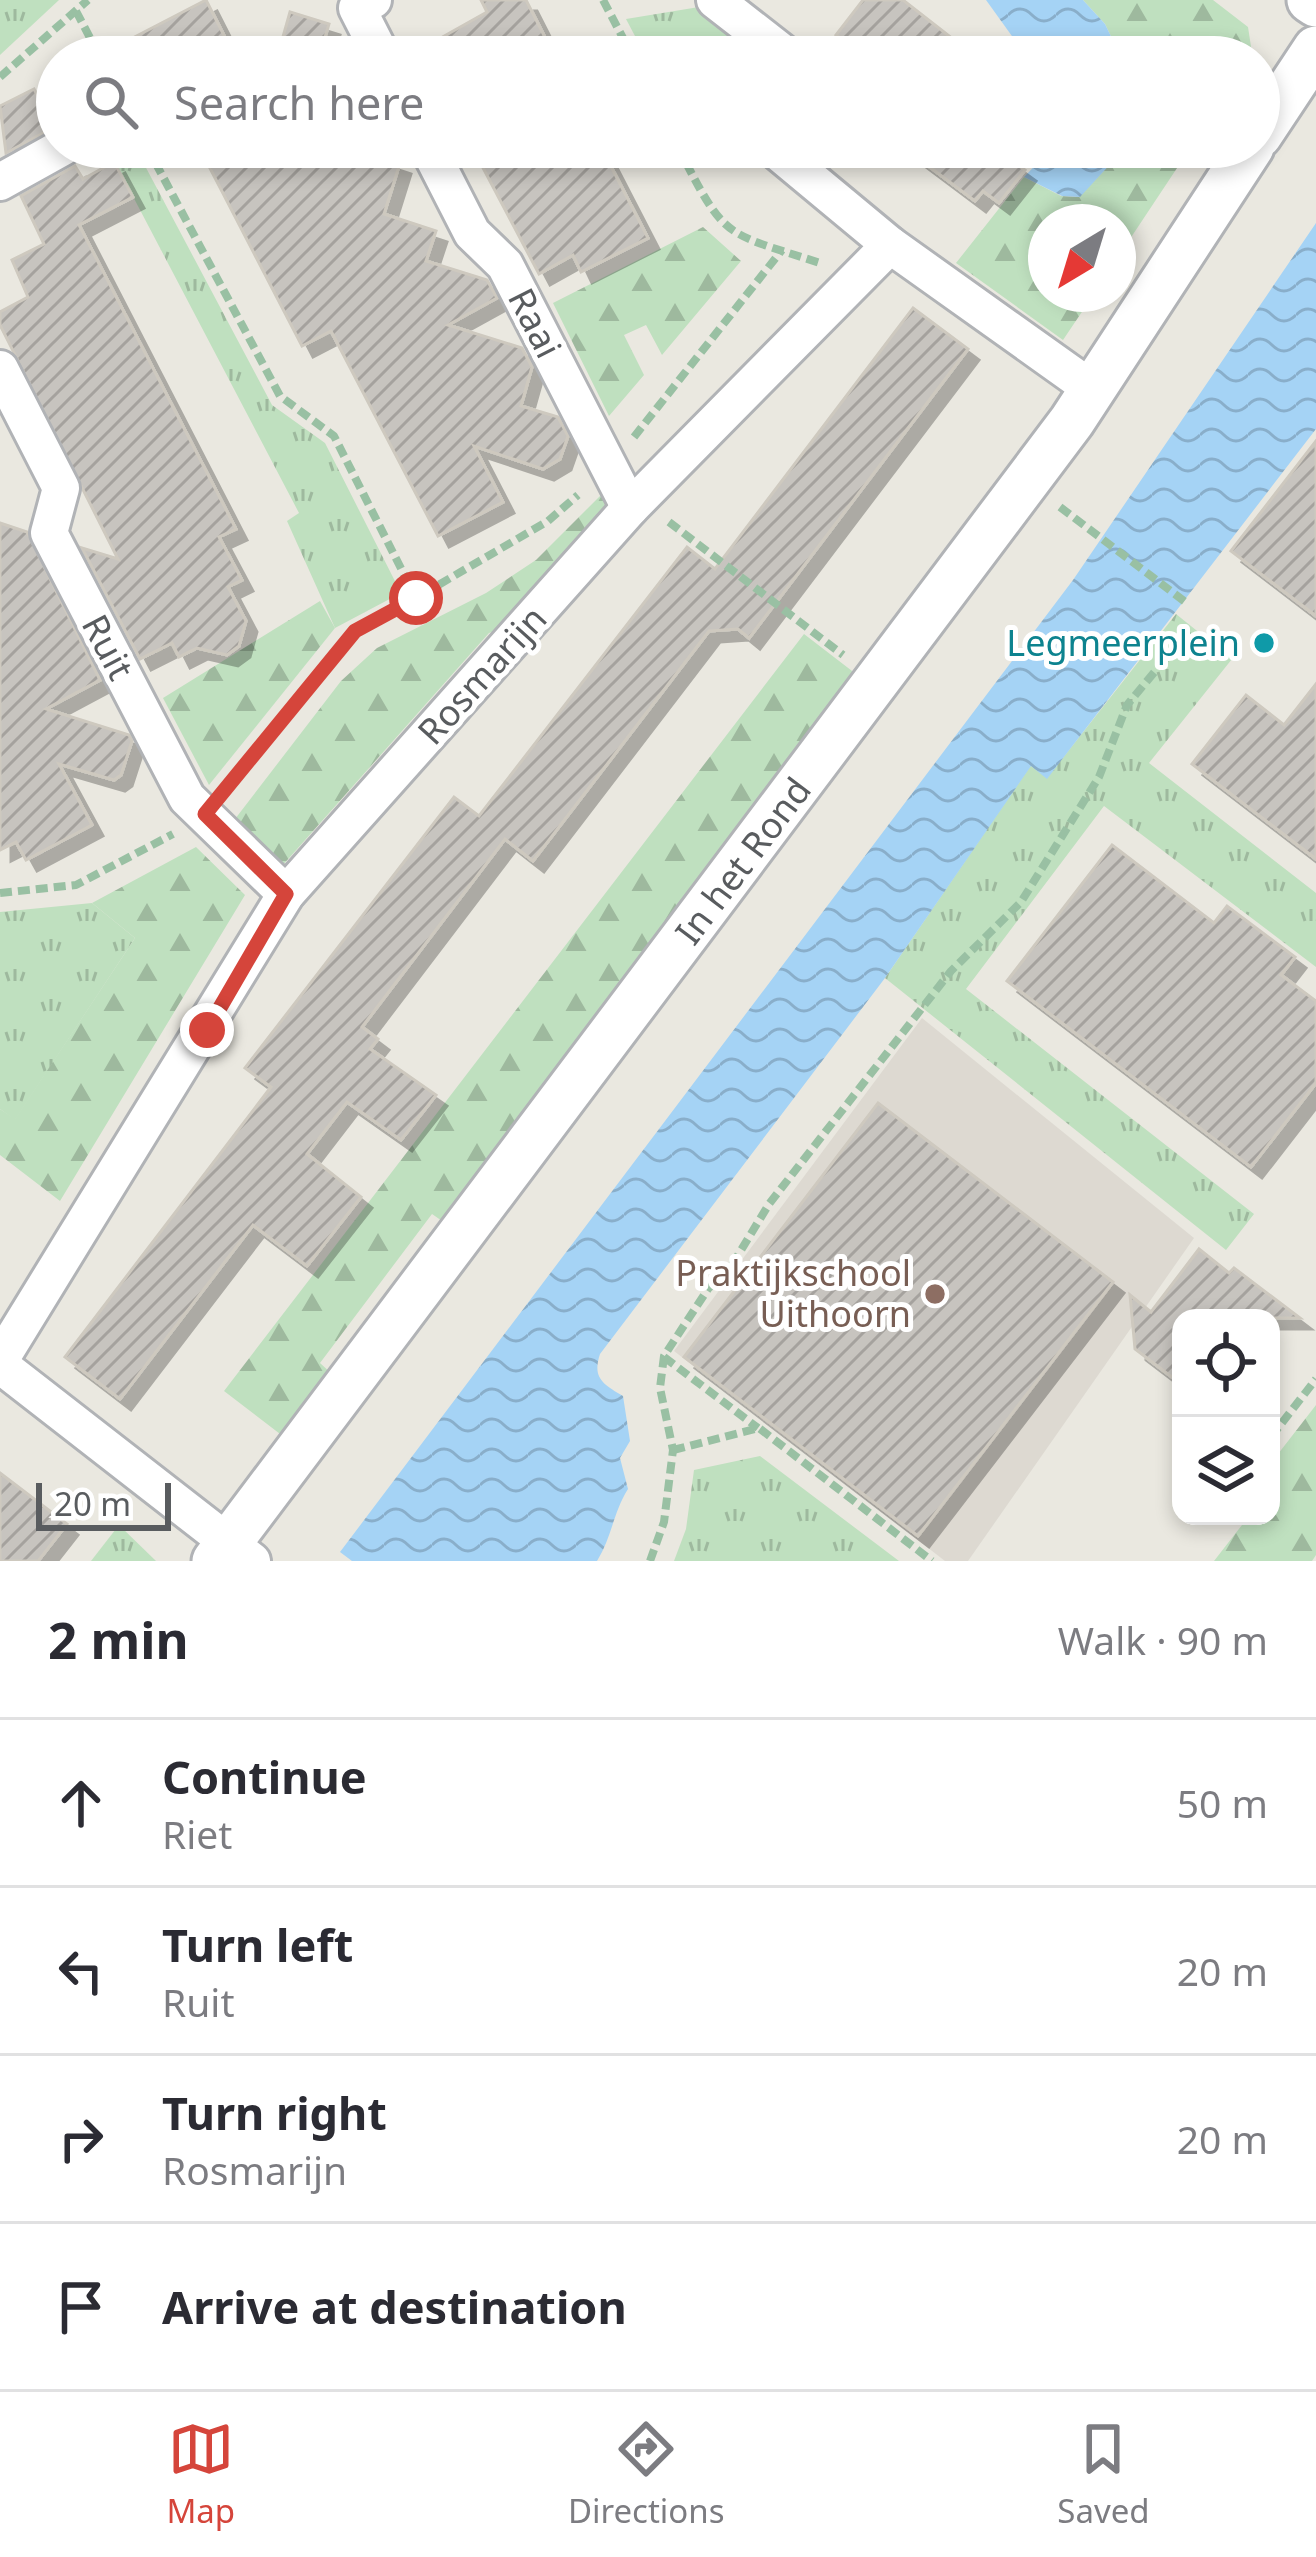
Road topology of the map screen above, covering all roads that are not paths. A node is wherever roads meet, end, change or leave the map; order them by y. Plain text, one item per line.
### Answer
1 (373, 0) edge
2 (715, 0) edge
3 (371, 36) edge
4 (761, 36) edge
5 (1316, 49) edge
6 (1280, 103) edge
7 (36, 162) edge
8 (439, 168) edge
9 (797, 168) edge
10 (1237, 168) edge
11 (0, 182) edge
12 (890, 245) junction
13 (0, 369) edge
14 (1092, 389) junction
15 (635, 503) junction
16 (286, 894) junction
17 (0, 1362) edge
18 (232, 1555) edge

1 - 3 street
2 - 4 street
5 - 6 street
7 - 11 street
8 - 15 street, Raai
9 - 12 street
10 - 14 street, In het Rond
12 - 14 street
12 - 15 street, Rosmarijn
13 - 16 street, Ruit
14 - 18 street, In het Rond
15 - 16 street, Rosmarijn
16 - 17 street, Rosmarijn
17 - 18 street

